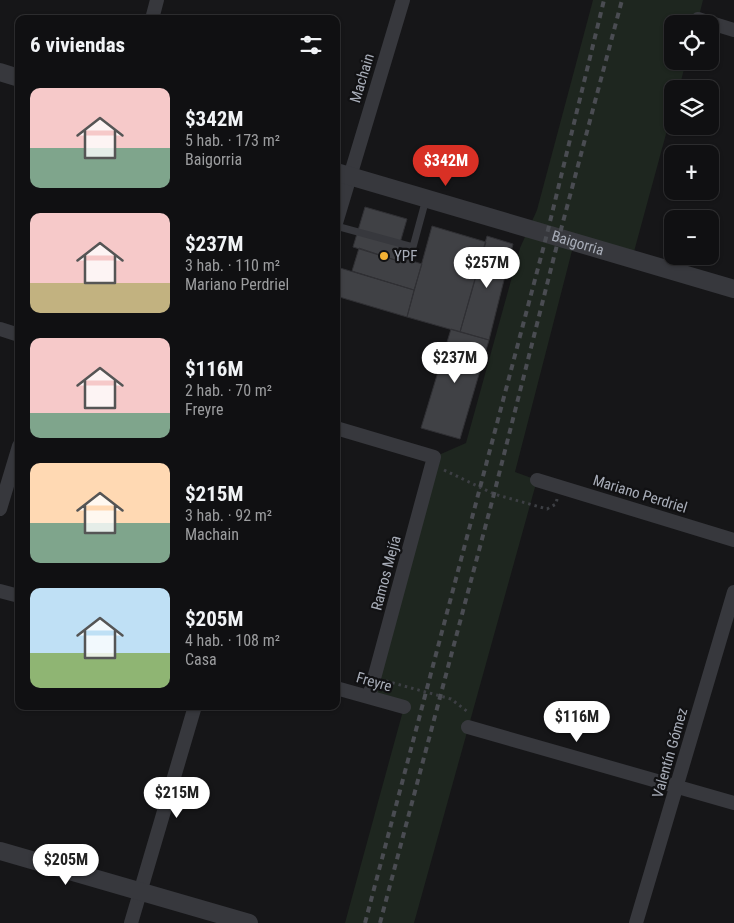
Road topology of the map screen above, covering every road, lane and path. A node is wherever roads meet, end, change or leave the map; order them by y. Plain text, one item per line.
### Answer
1 (157, 0) edge
2 (403, 0) edge
3 (153, 15) edge
4 (719, 25) edge
5 (734, 30) edge
6 (0, 72) edge
7 (15, 77) edge
8 (343, 174) edge
9 (340, 196) edge
10 (426, 198) junction
11 (340, 226) edge
12 (734, 289) edge
13 (0, 329) edge
14 (15, 334) edge
15 (340, 429) edge
16 (434, 457) junction
17 (15, 459) edge
18 (537, 480) dead end
19 (561, 487) junction
20 (0, 508) edge
21 (734, 540) edge
22 (0, 590) edge
23 (734, 592) edge
24 (15, 595) edge
25 (374, 678) junction
26 (340, 689) edge
27 (369, 697) junction
28 (404, 707) dead end
29 (194, 710) edge
30 (472, 713) dead end
31 (468, 727) dead end
32 (677, 786) junction
33 (734, 803) edge
34 (0, 850) edge
35 (141, 891) junction
36 (131, 923) edge
37 (250, 923) edge
38 (636, 923) edge

1 - 3 street
2 - 8 street, Machain
4 - 5 street
6 - 7 street
8 - 9 street, Machain
8 - 10 street, Baigorria
10 - 11 lane
10 - 12 street, Baigorria
13 - 14 street
15 - 16 street
16 - 19 path
16 - 25 street, Ramos Mejía
17 - 20 street
18 - 19 street, Mariano Perdriel
19 - 21 street, Mariano Perdriel
22 - 24 street
23 - 32 street, Valentín Gómez
25 - 27 street, Ramos Mejía
25 - 30 path
26 - 27 street, Freyre
27 - 28 street, Freyre
29 - 35 street
31 - 32 street
32 - 33 street
32 - 38 street, Valentín Gómez
34 - 35 street
35 - 36 street
35 - 37 street

